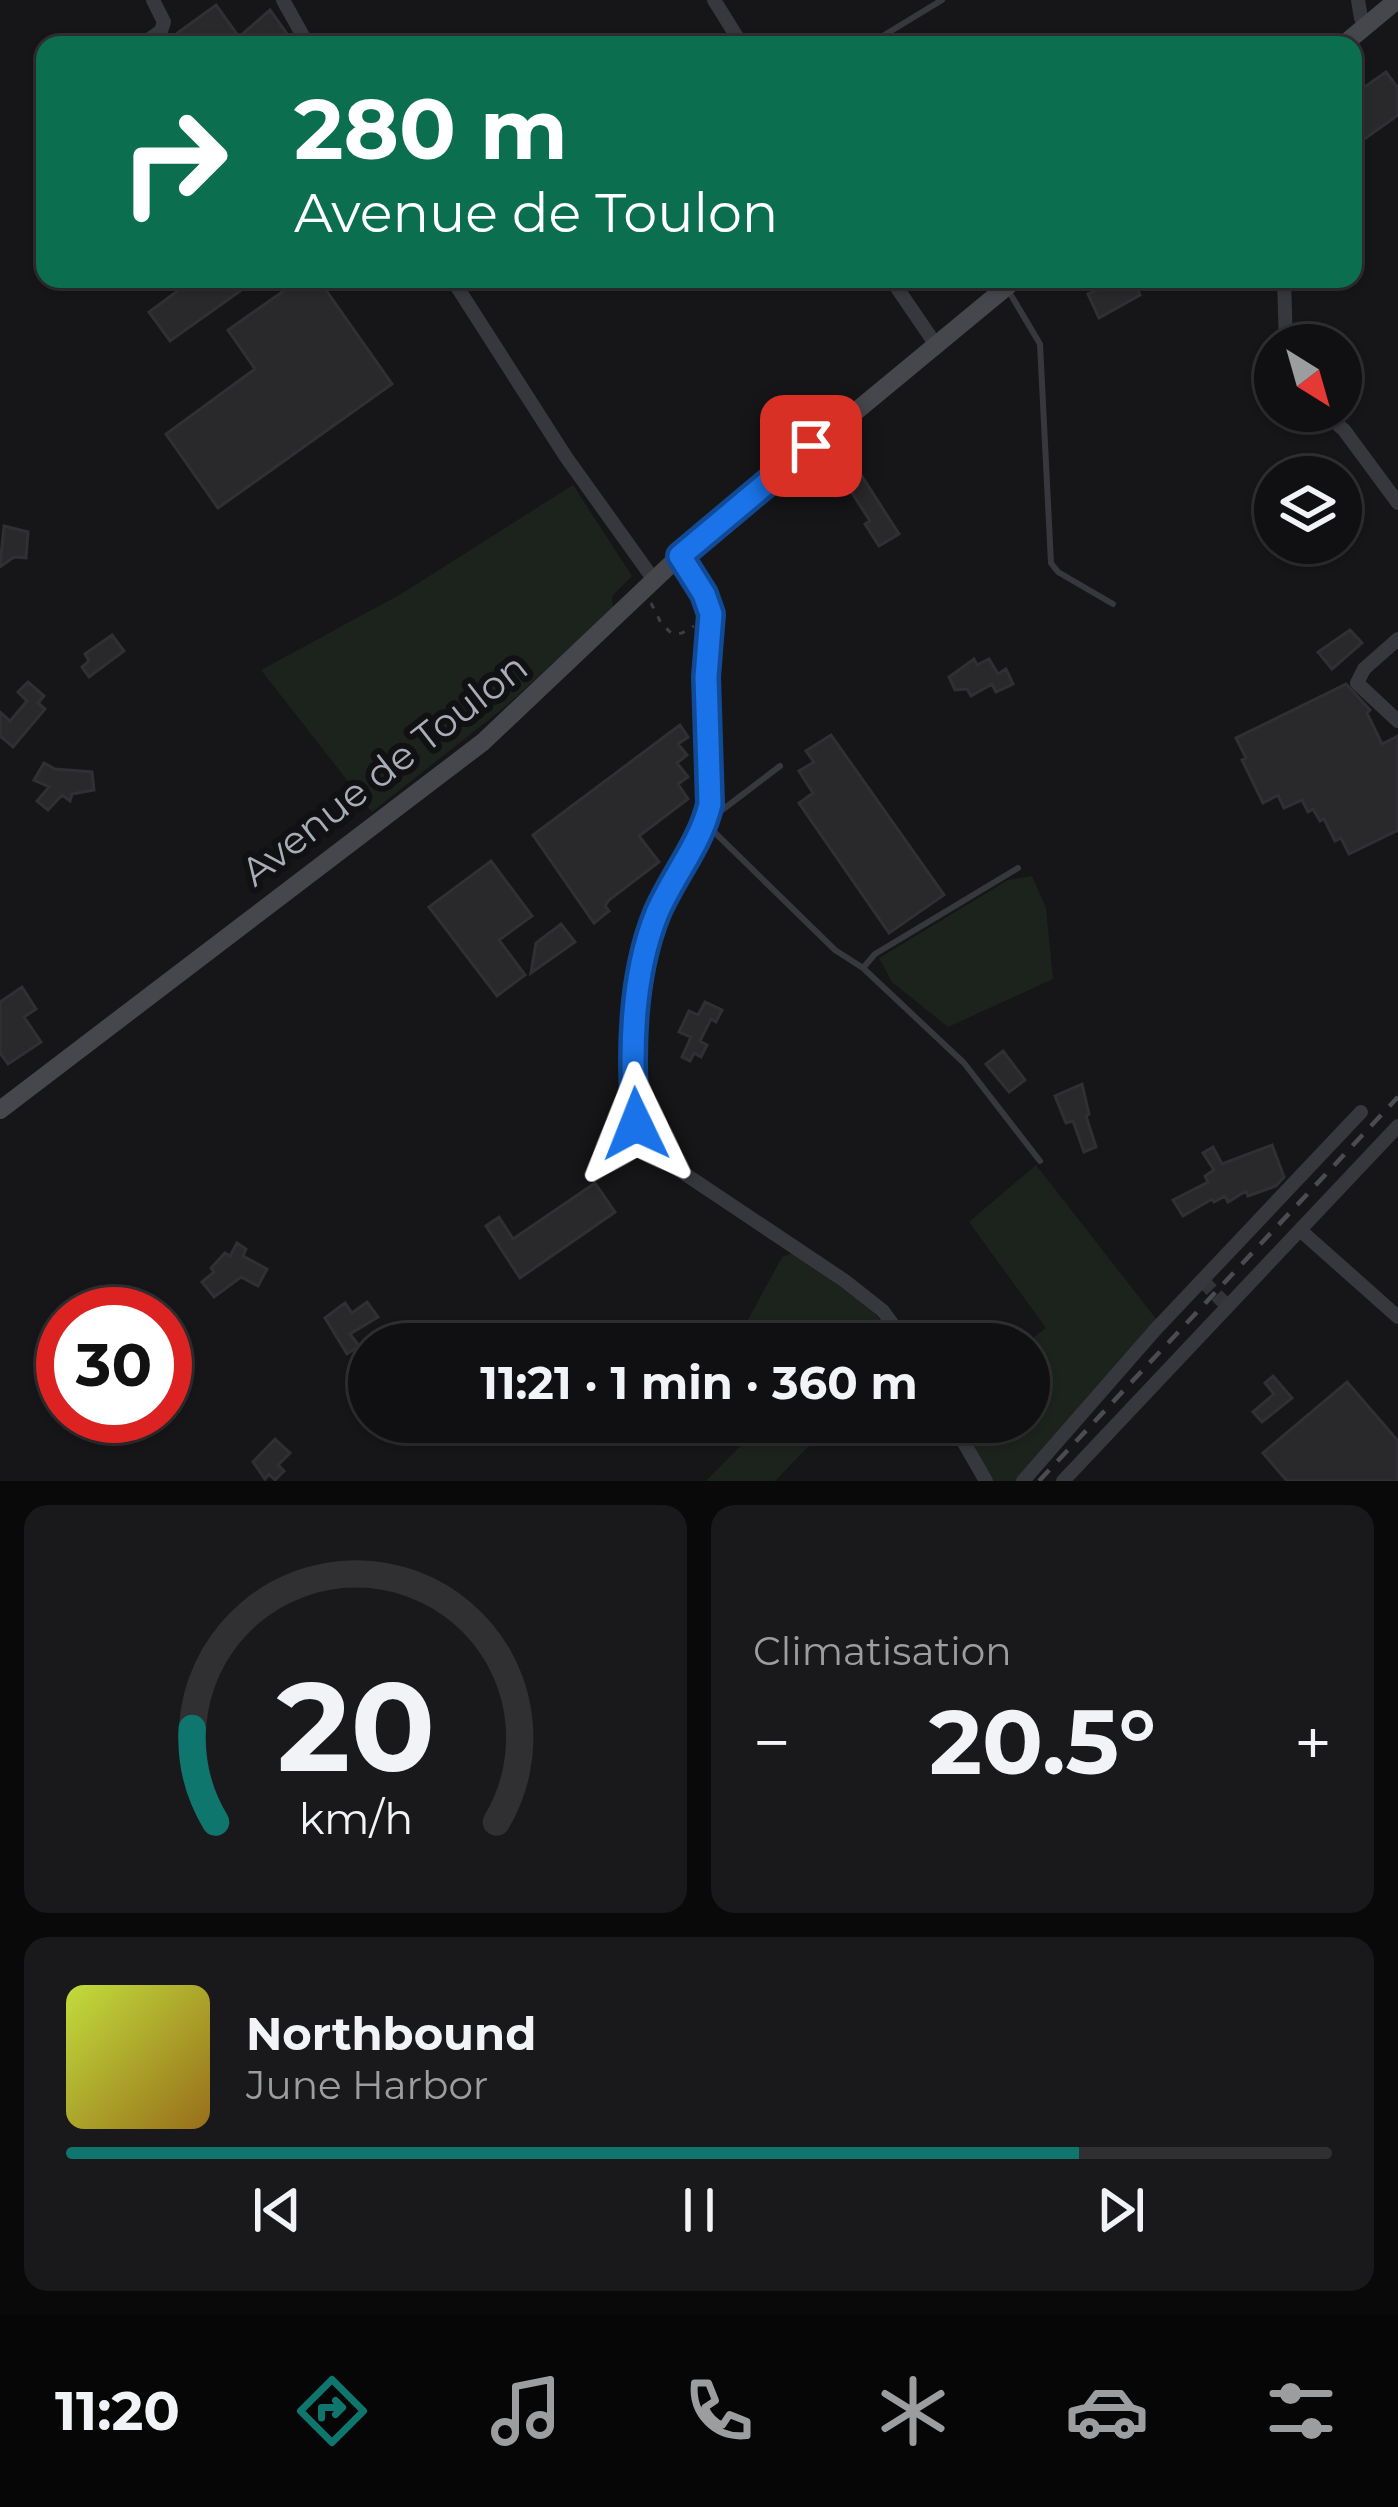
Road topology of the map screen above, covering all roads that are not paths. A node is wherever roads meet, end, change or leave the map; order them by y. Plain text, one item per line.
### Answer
1 (153, 0) edge
2 (283, 0) edge
3 (714, 0) edge
4 (942, 0) edge
5 (1358, 0) edge
6 (1397, 0) edge
7 (1366, 26) junction
8 (154, 36) edge
9 (303, 36) edge
10 (736, 36) edge
11 (883, 36) edge
12 (1354, 36) edge
13 (458, 288) edge
14 (897, 288) edge
15 (1005, 288) edge
16 (1013, 288) edge
17 (1284, 288) edge
18 (1285, 324) edge
19 (936, 345) junction
20 (1345, 432) edge
21 (1398, 503) edge
22 (680, 556) junction
23 (648, 586) junction
24 (1113, 604) dead end
25 (1398, 639) edge
26 (1398, 721) edge
27 (780, 766) dead end
28 (705, 823) junction
29 (1018, 868) dead end
30 (863, 968) junction
31 (0, 1110) edge
32 (1361, 1112) dead end
33 (1398, 1126) edge
34 (1040, 1161) dead end
35 (1300, 1230) junction
36 (1398, 1317) edge
37 (892, 1323) edge
38 (964, 1443) edge
39 (986, 1481) edge
40 (1022, 1481) edge
41 (1063, 1481) edge

1 - 8 street
2 - 9 street
3 - 10 street
4 - 11 lane
5 - 7 street
6 - 7 main road
7 - 12 main road
13 - 23 street
14 - 19 street
15 - 19 main road, Avenue de Toulon
16 - 24 lane
17 - 18 street
19 - 22 main road, Avenue de Toulon
20 - 21 street
22 - 23 main road, Avenue de Toulon
22 - 28 street
23 - 31 main road, Avenue de Toulon
25 - 26 street
27 - 28 lane
28 - 30 lane
28 - 37 street
29 - 30 lane
30 - 34 lane
32 - 40 street
33 - 35 street
35 - 36 street
35 - 41 street
38 - 39 street

